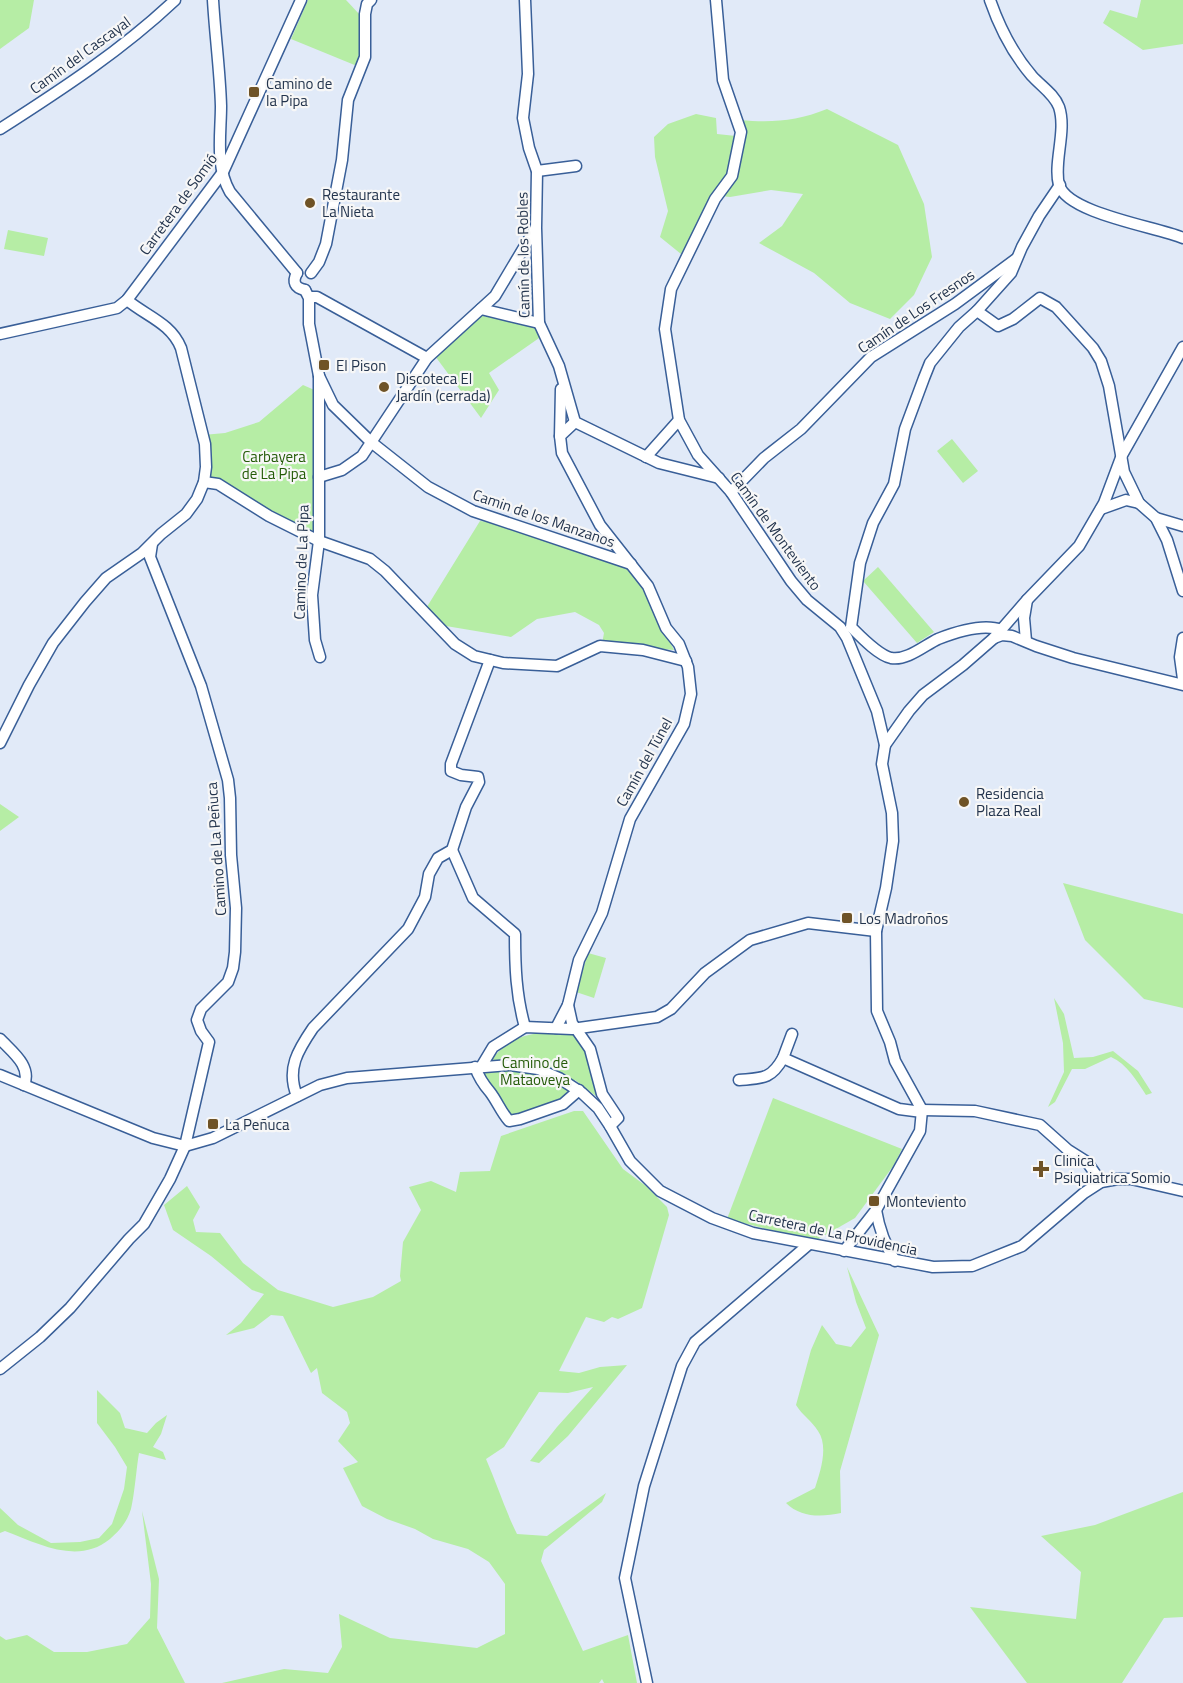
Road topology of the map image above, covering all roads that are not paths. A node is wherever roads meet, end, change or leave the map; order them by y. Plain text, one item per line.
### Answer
1 (175, 0) edge
2 (213, 0) edge
3 (301, 0) edge
4 (371, 0) edge
5 (716, 0) edge
6 (990, 0) edge
7 (523, 2) edge
8 (0, 129) edge
9 (576, 166) dead end
10 (537, 171) junction
11 (223, 172) junction
12 (1059, 186) junction
13 (536, 228) junction
14 (1183, 238) edge
15 (1017, 259) junction
16 (297, 273) junction
17 (311, 273) junction
18 (307, 294) junction
19 (127, 300) junction
20 (481, 309) junction
21 (977, 311) junction
22 (539, 323) junction
23 (0, 334) edge
24 (1183, 347) edge
25 (427, 358) junction
26 (319, 376) junction
27 (561, 379) junction
28 (337, 408) junction
29 (319, 420) junction
30 (679, 420) junction
31 (575, 422) junction
32 (560, 436) junction
33 (371, 442) junction
34 (1122, 455) junction
35 (646, 457) junction
36 (319, 477) junction
37 (719, 478) junction
38 (204, 482) junction
39 (731, 492) junction
40 (1139, 503) junction
41 (1101, 509) junction
42 (1156, 518) junction
43 (1183, 526) edge
44 (319, 541) junction
45 (152, 544) junction
46 (632, 564) junction
47 (1183, 591) edge
48 (1027, 600) junction
49 (1010, 619) junction
50 (998, 634) junction
51 (1183, 638) edge
52 (1026, 641) junction
53 (320, 657) dead end
54 (490, 660) junction
55 (686, 661) junction
56 (1183, 679) edge
57 (1183, 685) edge
58 (0, 743) edge
59 (885, 745) junction
60 (452, 850) junction
61 (876, 931) junction
62 (568, 1005) junction
63 (525, 1027) junction
64 (556, 1028) junction
65 (575, 1029) junction
66 (792, 1034) dead end
67 (0, 1039) edge
68 (783, 1058) junction
69 (478, 1067) junction
70 (0, 1075) edge
71 (739, 1080) dead end
72 (24, 1085) junction
73 (579, 1090) junction
74 (297, 1096) junction
75 (922, 1111) junction
76 (610, 1126) junction
77 (185, 1146) junction
78 (1101, 1182) junction
79 (1183, 1191) edge
80 (876, 1210) junction
81 (808, 1245) junction
82 (844, 1251) junction
83 (895, 1261) junction
84 (0, 1370) edge
85 (647, 1683) edge

1 - 8 street, Camín del Cascayal
2 - 11 street
3 - 11 street, Carretera de Somió
4 - 17 street
5 - 30 street, Camín de Monteviento
6 - 12 street
7 - 10 street, Camín de los Robles
9 - 10 street
10 - 13 street, Camín de los Robles
11 - 16 street
11 - 19 street, Carretera de Somió
12 - 14 street
12 - 15 street
13 - 20 street
13 - 22 street, Camín de los Robles
15 - 21 street
15 - 39 street, Camín de Los Fresnos
16 - 17 street
16 - 18 street
17 - 18 street
18 - 25 street
18 - 26 street, Camino de La Pipa
19 - 23 street, Carretera de Somió
19 - 38 street
20 - 22 street
20 - 25 street
21 - 34 street
21 - 50 street
22 - 27 street, Camín de los Robles
24 - 34 street
25 - 33 street
26 - 28 street, Camin de los Manzanos
26 - 29 street, Camino de La Pipa
27 - 31 street, Camín de los Robles
27 - 32 street, Camín del Túnel
28 - 29 street
28 - 33 street, Camin de los Manzanos
29 - 36 street, Camino de La Pipa
30 - 35 street
30 - 37 street, Camín de Monteviento
31 - 32 street
31 - 35 street
32 - 46 street, Camín del Túnel
33 - 36 street
33 - 46 street, Camin de los Manzanos
34 - 40 street
34 - 41 street
35 - 37 street
36 - 44 street, Camino de La Pipa
37 - 39 street, Camín de Monteviento
38 - 44 street
38 - 45 street
39 - 59 street, Camín de Monteviento
40 - 41 street
40 - 42 street
41 - 48 street
42 - 43 street
42 - 47 street
44 - 53 street, Camino de La Pipa
44 - 54 street
45 - 58 street
45 - 77 street, Camino de La Peñuca
46 - 55 street, Camín del Túnel
48 - 49 street
48 - 52 street
49 - 50 street
49 - 52 street
50 - 52 street
50 - 59 street
51 - 56 street
52 - 57 street
54 - 55 street
54 - 60 street
55 - 62 street, Camín del Túnel
59 - 61 street, Camín de Monteviento
60 - 63 street
60 - 74 street
61 - 65 street
61 - 75 street, Camín de Monteviento
62 - 64 street, Camín del Túnel
62 - 65 street
63 - 64 street
63 - 69 street
64 - 65 street
65 - 76 street
66 - 68 street
67 - 72 street
68 - 71 street
68 - 75 street
69 - 73 street, Carretera de La Providencia
69 - 73 street
69 - 74 street, Carretera de La Providencia
70 - 72 street
72 - 77 street
73 - 76 street, Carretera de La Providencia
74 - 77 street, Carretera de La Providencia
75 - 78 street
75 - 80 street
76 - 81 street, Carretera de La Providencia
77 - 84 street
78 - 79 street, Carretera de La Providencia
78 - 83 street, Carretera de La Providencia
80 - 82 street
80 - 83 street
81 - 82 street, Carretera de La Providencia
81 - 85 street
82 - 83 street, Carretera de La Providencia

